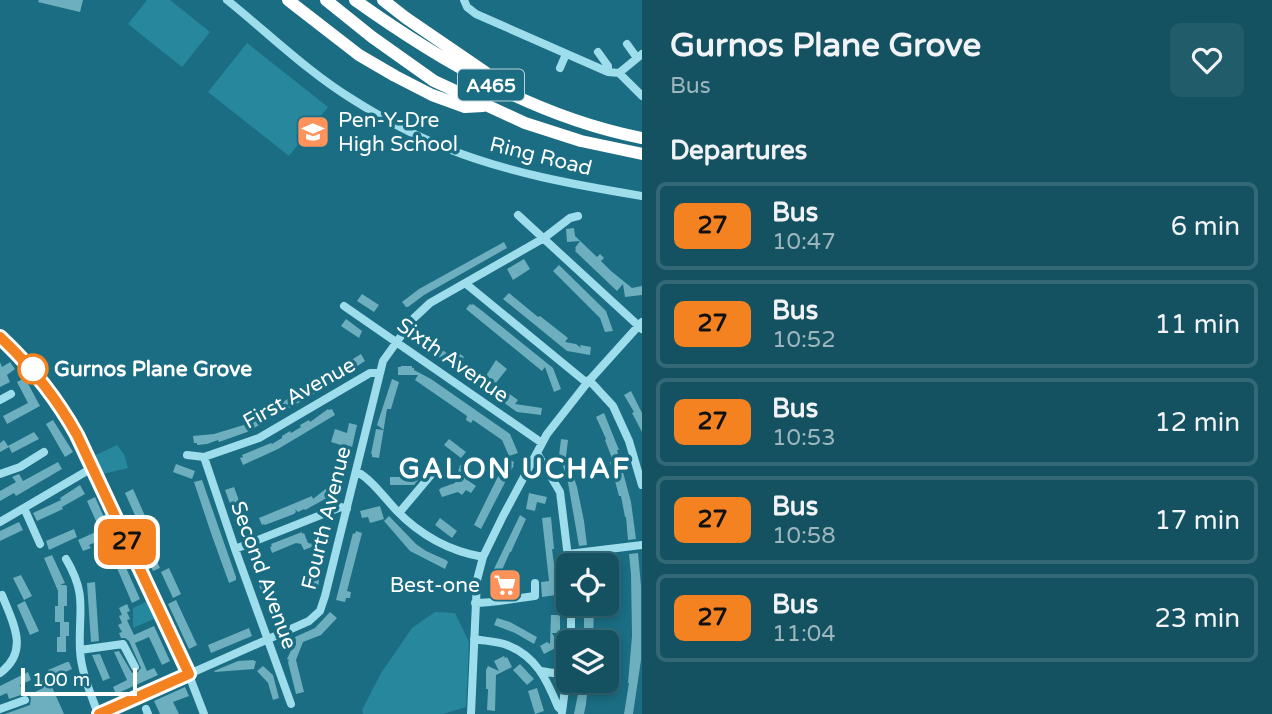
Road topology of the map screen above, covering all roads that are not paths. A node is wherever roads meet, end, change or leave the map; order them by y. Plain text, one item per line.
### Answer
1 (228, 0) edge
2 (288, 0) edge
3 (326, 0) edge
4 (355, 0) edge
5 (383, 0) edge
6 (464, 0) edge
7 (627, 44) dead end
8 (598, 52) dead end
9 (566, 54) junction
10 (640, 56) edge
11 (560, 68) dead end
12 (608, 72) junction
13 (619, 73) junction
14 (494, 86) junction
15 (642, 96) edge
16 (486, 106) junction
17 (642, 138) edge
18 (642, 154) edge
19 (642, 196) edge
20 (518, 215) dead end
21 (578, 216) dead end
22 (544, 238) junction
23 (465, 283) junction
24 (344, 306) dead end
25 (641, 326) edge
26 (2, 341) edge
27 (396, 342) junction
28 (380, 373) junction
29 (588, 381) junction
30 (11, 394) dead end
31 (0, 400) edge
32 (542, 443) junction
33 (44, 452) dead end
34 (537, 453) junction
35 (187, 455) dead end
36 (204, 457) junction
37 (92, 468) junction
38 (436, 470) dead end
39 (356, 471) junction
40 (0, 474) edge
41 (642, 485) edge
42 (24, 508) junction
43 (347, 509) junction
44 (399, 513) junction
45 (0, 522) edge
46 (40, 544) dead end
47 (642, 545) edge
48 (234, 549) junction
49 (568, 553) edge
50 (576, 553) edge
51 (483, 557) junction
52 (66, 559) dead end
53 (535, 583) dead end
54 (2, 595) dead end
55 (475, 603) junction
56 (269, 639) junction
57 (474, 639) junction
58 (80, 650) junction
59 (135, 667) dead end
60 (541, 671) junction
61 (556, 671) edge
62 (0, 673) edge
63 (189, 674) junction
64 (564, 693) edge
65 (24, 700) dead end
66 (292, 704) dead end
67 (0, 709) edge
68 (562, 713) edge
69 (99, 714) edge
70 (204, 714) edge
71 (471, 714) edge

1 - 19 street, Ring Road
2 - 16 highway
3 - 16 highway, A465
4 - 14 highway, A465
5 - 14 highway
6 - 9 street
7 - 10 street
8 - 12 street
9 - 11 street
9 - 12 street
10 - 13 street
12 - 13 street
13 - 15 street
14 - 17 highway, A465
16 - 18 highway, A465
20 - 22 street
21 - 22 street, First Avenue
22 - 23 street, First Avenue
22 - 25 street
23 - 27 street, First Avenue
23 - 29 street
24 - 27 street, Sixth Avenue
25 - 29 street
26 - 37 street
27 - 28 street, First Avenue
27 - 32 street, Sixth Avenue
28 - 36 street, First Avenue
28 - 39 street, Fourth Avenue
29 - 32 street
29 - 41 street
30 - 31 street
32 - 34 street
33 - 40 street
34 - 49 street
34 - 51 street
35 - 36 street, First Avenue
36 - 48 street, Second Avenue
37 - 42 street
37 - 63 street
38 - 44 street
39 - 43 street, Fourth Avenue
39 - 44 street
42 - 45 street
42 - 46 street
43 - 48 street
43 - 56 street, Fourth Avenue
44 - 51 street
47 - 50 street
48 - 56 street, Second Avenue
51 - 55 street
52 - 58 street
53 - 55 street
54 - 62 street
55 - 57 street
56 - 63 street, Fourth Avenue
56 - 66 street, Second Avenue
57 - 60 street
57 - 71 street
58 - 59 street
58 - 69 street
60 - 61 street
60 - 68 street
63 - 69 street, Fourth Avenue
63 - 70 street
64 - 68 street
65 - 67 street

